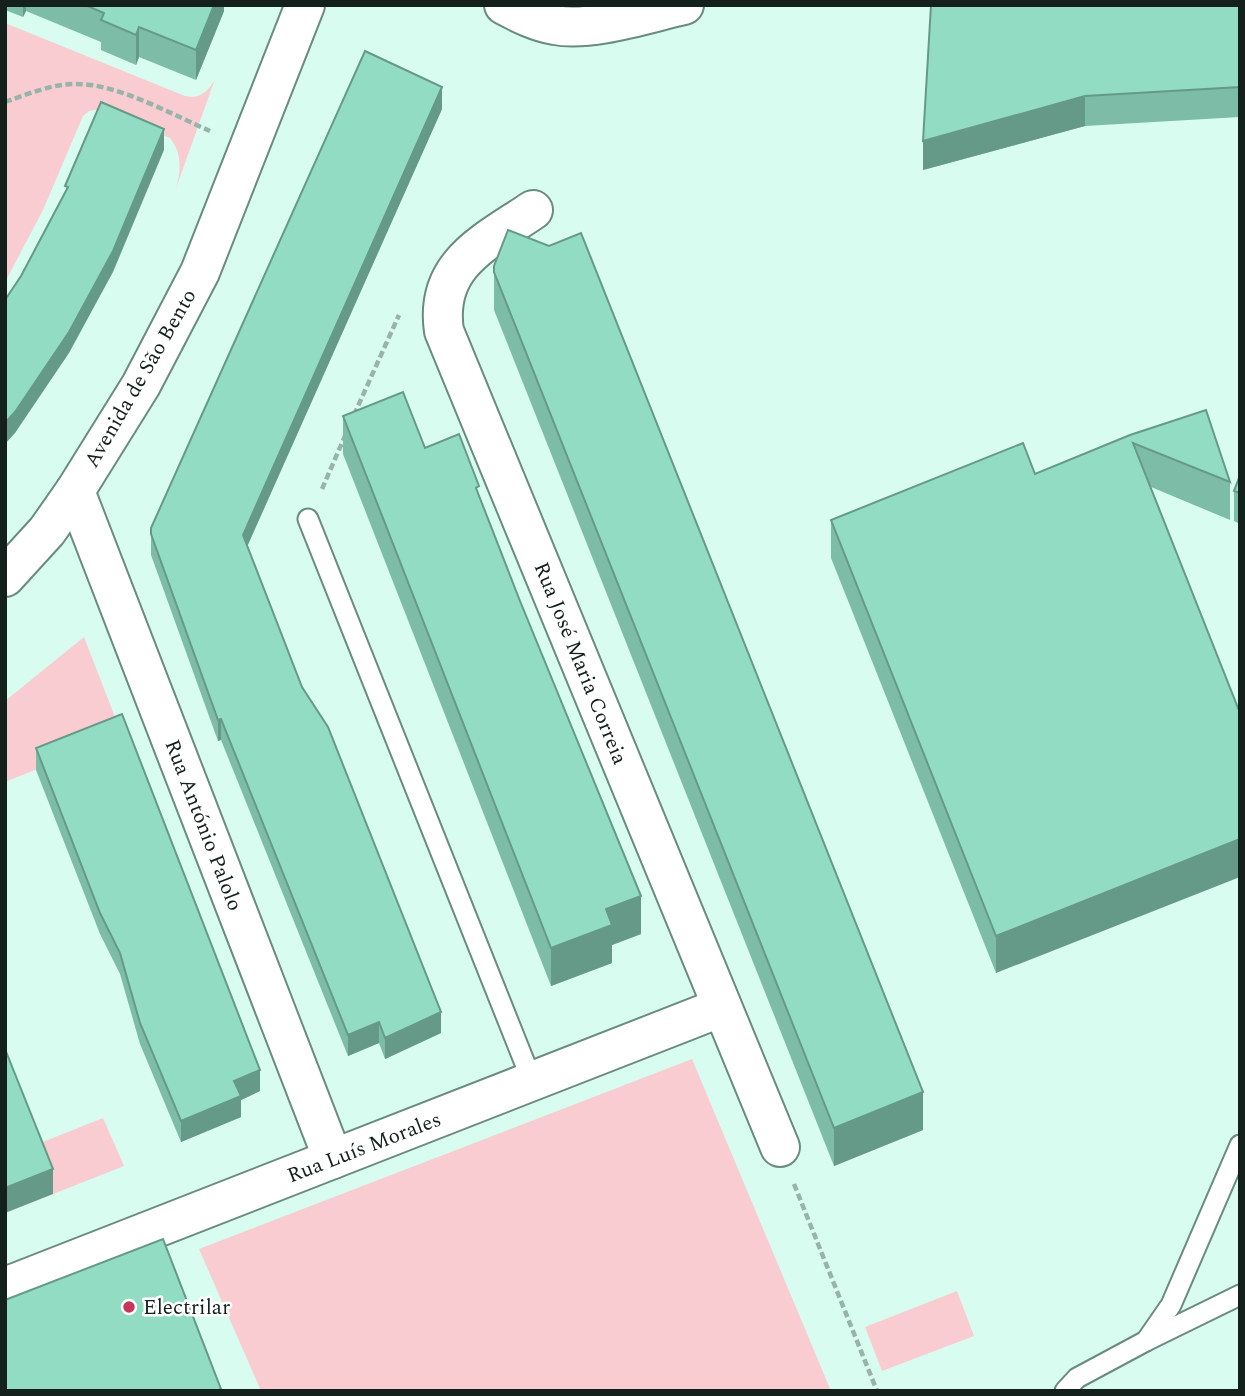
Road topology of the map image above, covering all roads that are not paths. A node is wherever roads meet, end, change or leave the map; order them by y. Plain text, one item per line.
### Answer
1 (305, 5) edge
2 (505, 5) edge
3 (684, 5) edge
4 (533, 210) dead end
5 (75, 491) junction
6 (308, 520) road end
7 (5, 577) edge
8 (722, 1007) junction
9 (533, 1082) junction
10 (1240, 1144) edge
11 (780, 1147) road end
12 (334, 1159) junction
13 (5, 1287) edge
14 (1240, 1296) edge
15 (1146, 1340) junction
16 (1065, 1391) edge

1 - 5 street, Avenida de São Bento
2 - 3 street
4 - 8 street, Rua José Maria Correia
5 - 7 street, Avenida de São Bento
5 - 12 street, Rua António Palolo
6 - 9 lane
8 - 9 street, Rua Luís Morales
8 - 11 street, Rua José Maria Correia
9 - 12 street, Rua Luís Morales
10 - 15 lane
12 - 13 street, Rua Luís Morales
14 - 15 lane
15 - 16 lane

